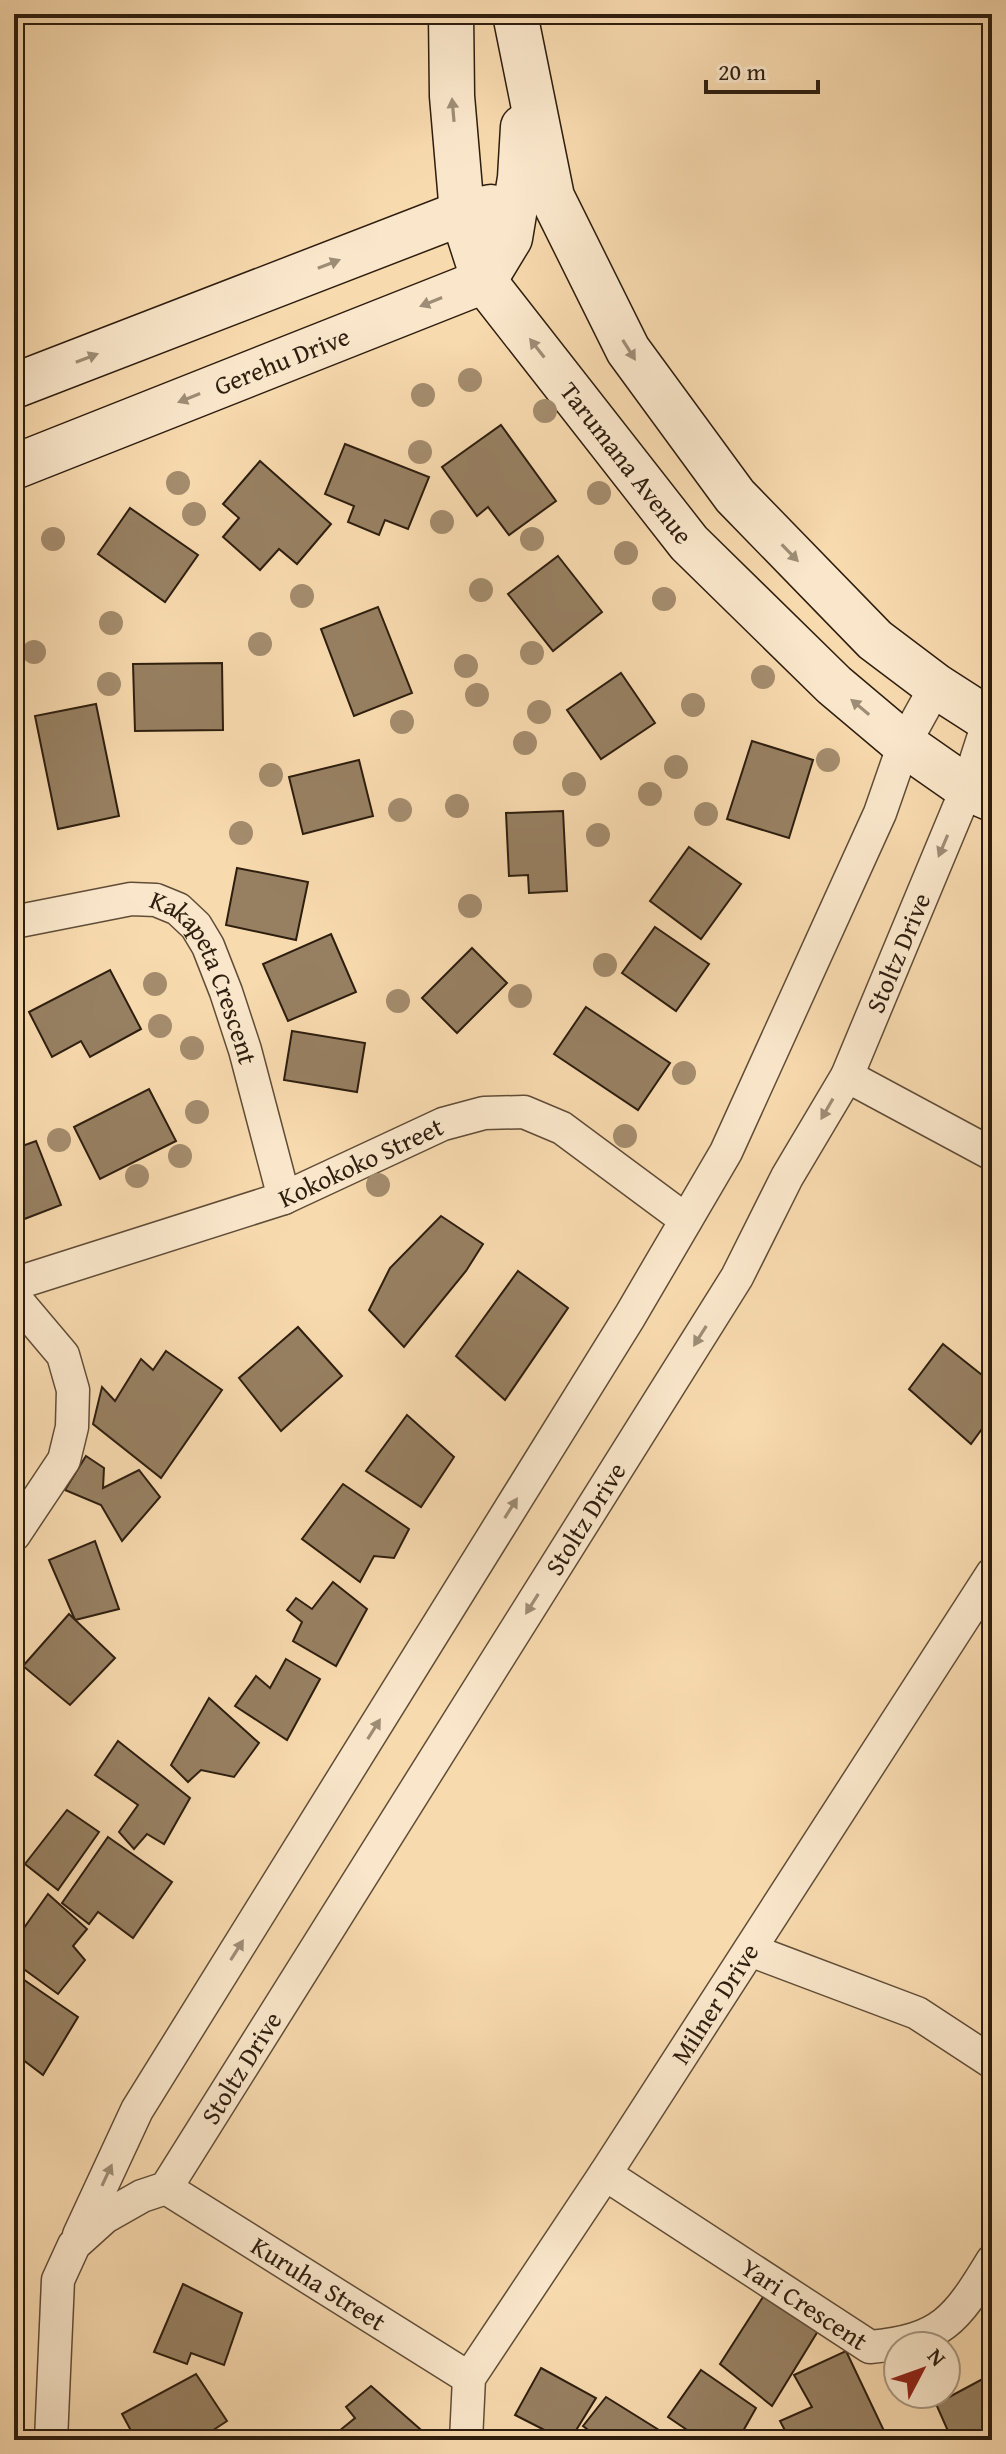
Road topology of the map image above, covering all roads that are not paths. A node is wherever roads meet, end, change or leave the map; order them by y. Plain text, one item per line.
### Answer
1 (451, 14) edge
2 (515, 14) edge
3 (527, 73) junction
4 (462, 213) junction
5 (513, 218) junction
6 (584, 262) junction
7 (484, 281) junction
8 (14, 386) edge
9 (14, 467) edge
10 (936, 686) junction
11 (991, 721) edge
12 (904, 744) junction
13 (979, 793) edge
14 (14, 922) edge
15 (847, 1076) junction
16 (992, 1154) edge
17 (284, 1198) junction
18 (686, 1220) junction
19 (14, 1284) edge
20 (14, 1297) edge
21 (14, 1535) edge
22 (986, 1594) edge
23 (750, 1950) junction
24 (992, 2062) edge
25 (605, 2174) junction
26 (166, 2188) junction
27 (74, 2245) junction
28 (992, 2261) edge
29 (469, 2378) junction
30 (51, 2440) edge
31 (466, 2440) edge

4 -> 1 street, Tarumana Avenue
2 - 3 street
3 - 5 street
3 - 6 street
4 - 5 street
4 - 7 street, Tarumana Avenue
8 -> 4 street
5 - 6 street
5 - 7 street
6 -> 10 street
7 -> 9 street, Gerehu Drive
12 -> 7 street, Tarumana Avenue
10 - 11 street
10 - 12 street
11 - 13 street, Stoltz Drive
12 - 13 street, Tarumana Avenue
12 - 18 street
13 -> 15 street, Stoltz Drive
14 - 17 street, Kakapeta Crescent
15 - 16 street
15 -> 26 street, Stoltz Drive
17 - 18 street, Kokokoko Street
17 - 19 street, Kokokoko Street
27 -> 18 street
20 - 21 street
22 - 23 street, Milner Drive
23 - 24 street
23 - 25 street, Milner Drive
25 - 28 street, Yari Crescent
25 - 29 street, Milner Drive
26 - 27 street
26 - 29 street, Kuruha Street
27 - 30 street
29 - 31 street

